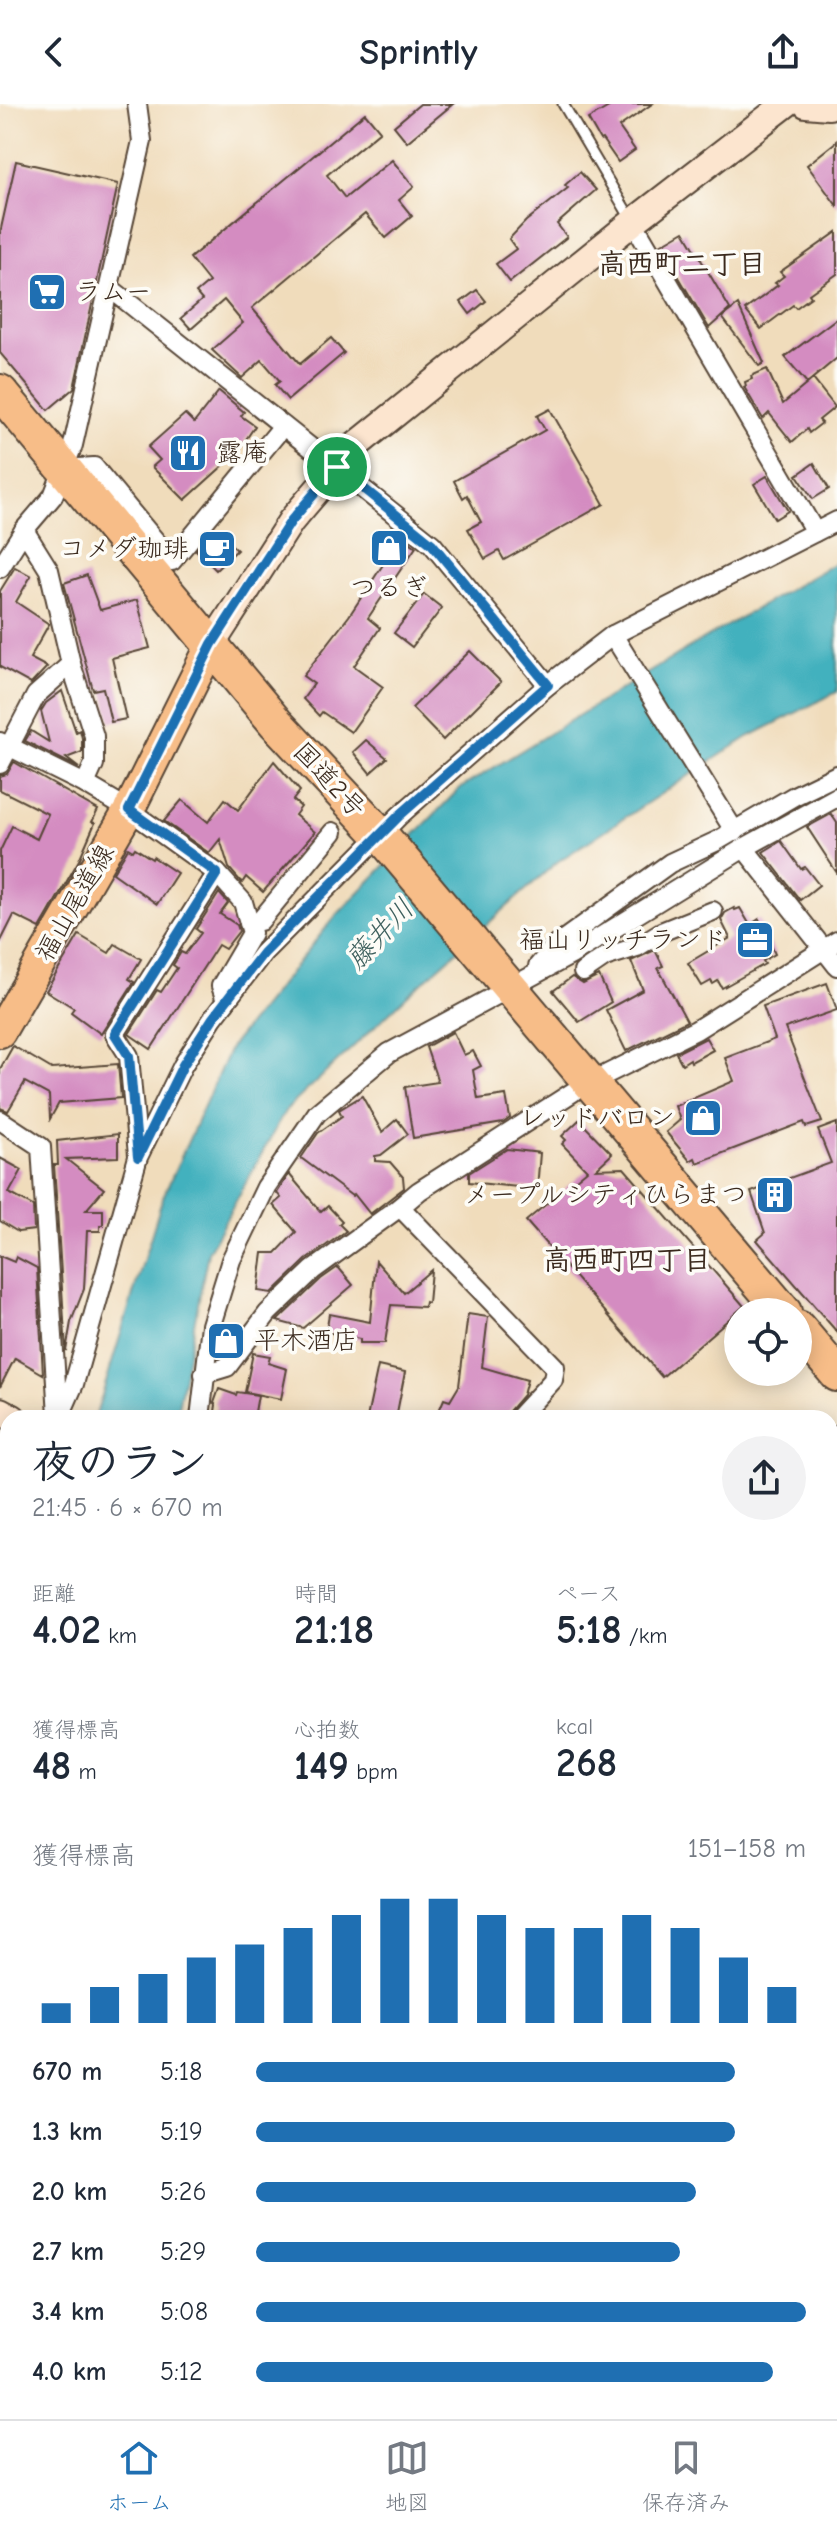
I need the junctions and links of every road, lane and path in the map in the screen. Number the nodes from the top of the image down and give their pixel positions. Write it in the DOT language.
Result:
graph roads {
  1 [pos="137,104"];
  2 [pos="563,104"];
  3 [pos="786,104"];
  4 [pos="806,104"];
  5 [pos="832,104"];
  6 [pos="633,222"];
  7 [pos="110,288"];
  8 [pos="0,392"];
  9 [pos="283,426"];
  10 [pos="337,467"];
  11 [pos="63,469"];
  12 [pos="837,521"];
  13 [pos="24,530"];
  14 [pos="815,532"];
  15 [pos="0,567"];
  16 [pos="613,635"];
  17 [pos="212,644"];
  18 [pos="71,664"];
  19 [pos="548,685"];
  20 [pos="5,744"];
  21 [pos="0,764"];
  22 [pos="837,775"];
  23 [pos="85,784"];
  24 [pos="837,797"];
  25 [pos="129,810"];
  26 [pos="333,832"];
  27 [pos="381,835"];
  28 [pos="739,840"];
  29 [pos="217,873"];
  30 [pos="713,911"];
  31 [pos="249,923"];
  32 [pos="591,942"];
  33 [pos="830,945"];
  34 [pos="605,957"];
  35 [pos="837,966"];
  36 [pos="583,972"];
  37 [pos="512,979"];
  38 [pos="226,1001"];
  39 [pos="0,1032"];
  40 [pos="607,1074"];
  41 [pos="573,1092"];
  42 [pos="0,1120"];
  43 [pos="142,1136"];
  44 [pos="400,1207"];
  45 [pos="773,1298"];
  46 [pos="812,1345"];
  47 [pos="204,1374"];
  48 [pos="837,1374"];
  49 [pos="58,1410"];
  50 [pos="63,1410"];
  51 [pos="201,1410"];
  52 [pos="525,1410"];
  1 -- 7 [label="street"];
  2 -- 6 [label="lane"];
  3 -- 6 [label="street"];
  4 -- 5 [label="street"];
  6 -- 10 [label="street"];
  6 -- 14 [label="street"];
  7 -- 9 [label="street"];
  7 -- 11 [label="street"];
  8 -- 11 [label="highway, 国道2号"];
  9 -- 10 [label="street"];
  9 -- 11 [label="street"];
  10 -- 17 [label="street"];
  10 -- 19 [label="street"];
  11 -- 13 [label="street"];
  11 -- 17 [label="highway, 国道2号"];
  12 -- 14 [label="street"];
  13 -- 15 [label="street"];
  13 -- 18 [label="street"];
  14 -- 16 [label="street"];
  16 -- 19 [label="street"];
  16 -- 28 [label="street"];
  17 -- 25 [label="main road, 福山尾道線"];
  17 -- 27 [label="highway, 国道2号"];
  18 -- 20 [label="street"];
  18 -- 23 [label="street"];
  19 -- 27 [label="street"];
  20 -- 21 [label="street"];
  20 -- 23 [label="street"];
  22 -- 28 [label="street"];
  23 -- 25 [label="street"];
  24 -- 28 [label="street"];
  25 -- 29 [label="street"];
  25 -- 39 [label="main road, 福山尾道線"];
  26 -- 31 [label="street"];
  27 -- 37 [label="highway, 国道2号"];
  27 -- 38 [label="street"];
  28 -- 32 [label="street"];
  28 -- 33 [label="street"];
  28 -- 37 [label="street"];
  29 -- 31 [label="street"];
  29 -- 43 [label="street"];
  30 -- 34 [label="street"];
  31 -- 38 [label="street"];
  32 -- 34 [label="street"];
  32 -- 37 [label="street"];
  33 -- 35 [label="street"];
  33 -- 40 [label="street"];
  34 -- 36 [label="street"];
  37 -- 45 [label="highway, 国道2号"];
  37 -- 47 [label="street"];
  38 -- 43 [label="street"];
  41 -- 44 [label="street"];
  42 -- 49 [label="street"];
  43 -- 50 [label="street"];
  44 -- 47 [label="street"];
  44 -- 52 [label="street"];
  46 -- 48 [label="highway"];
  47 -- 51 [label="street"];
}
